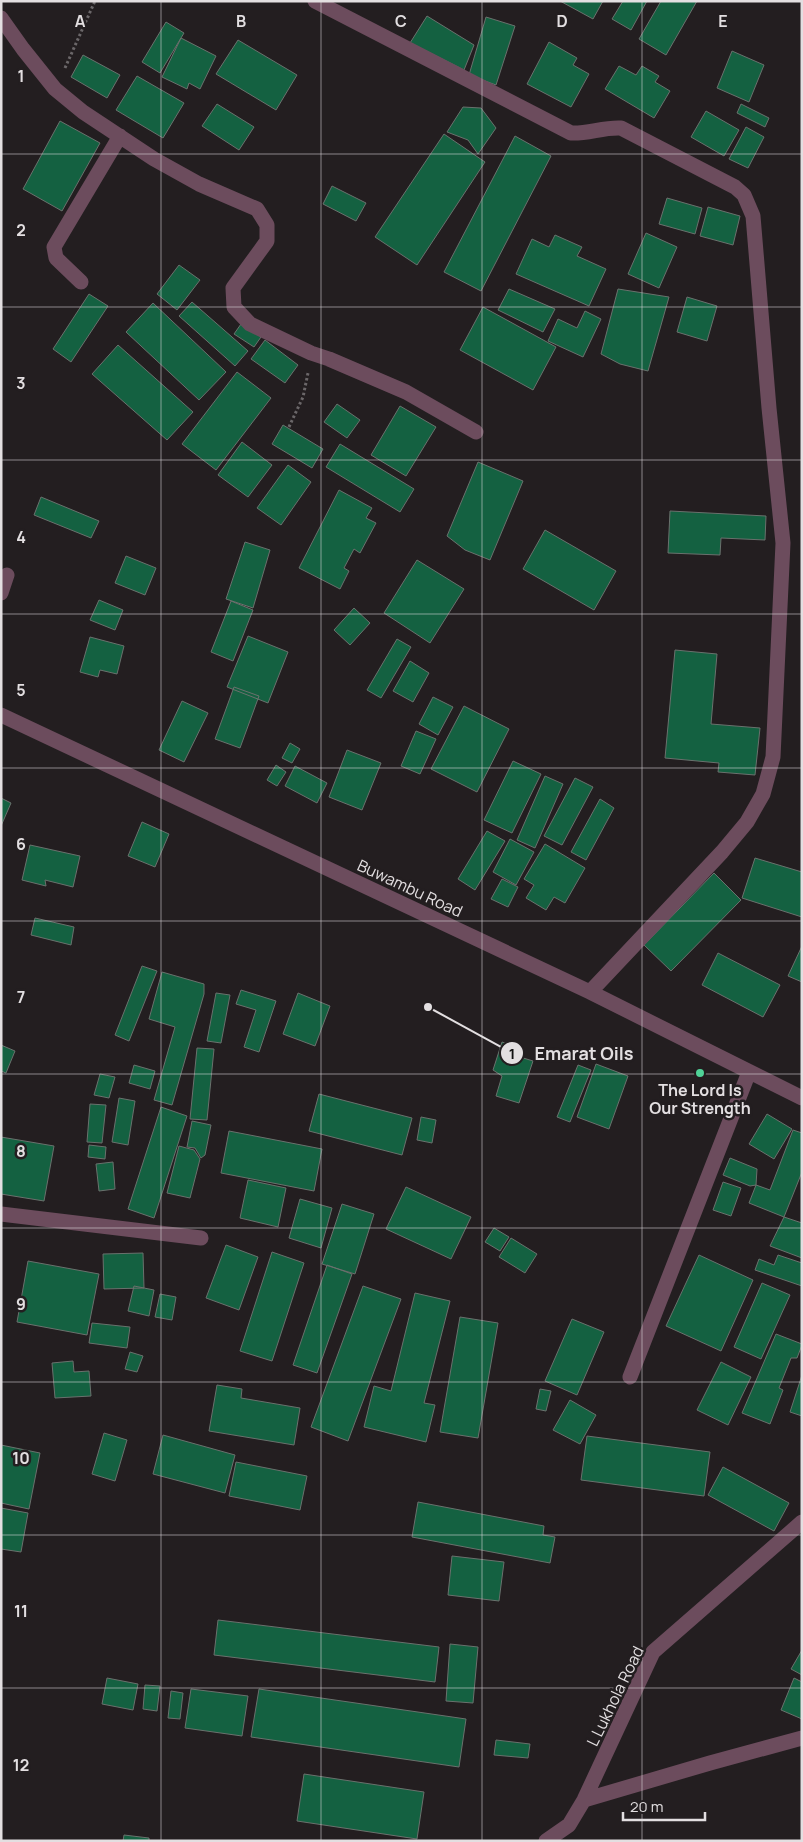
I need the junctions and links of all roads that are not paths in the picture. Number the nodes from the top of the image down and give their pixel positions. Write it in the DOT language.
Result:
graph roads {
  1 [pos="314,1"];
  2 [pos="1,18"];
  3 [pos="120,136"];
  4 [pos="81,282"];
  5 [pos="476,432"];
  6 [pos="6,575"];
  7 [pos="1,593"];
  8 [pos="1,715"];
  9 [pos="590,992"];
  10 [pos="749,1072"];
  11 [pos="802,1098"];
  12 [pos="1,1214"];
  13 [pos="201,1238"];
  14 [pos="630,1377"];
  15 [pos="802,1522"];
  16 [pos="802,1738"];
  17 [pos="584,1800"];
  18 [pos="546,1841"];
  1 -- 9 [label="street"];
  2 -- 3 [label="street"];
  3 -- 4 [label="street"];
  3 -- 5 [label="street"];
  6 -- 7 [label="street"];
  8 -- 9 [label="street, Buwambu Road"];
  9 -- 10 [label="street, Buwambu Road"];
  10 -- 11 [label="street, Buwambu Road"];
  10 -- 14 [label="street"];
  12 -- 13 [label="street"];
  15 -- 17 [label="street, L Lukhola Road"];
  16 -- 17 [label="street"];
  17 -- 18 [label="street, L Lukhola Road"];
}
